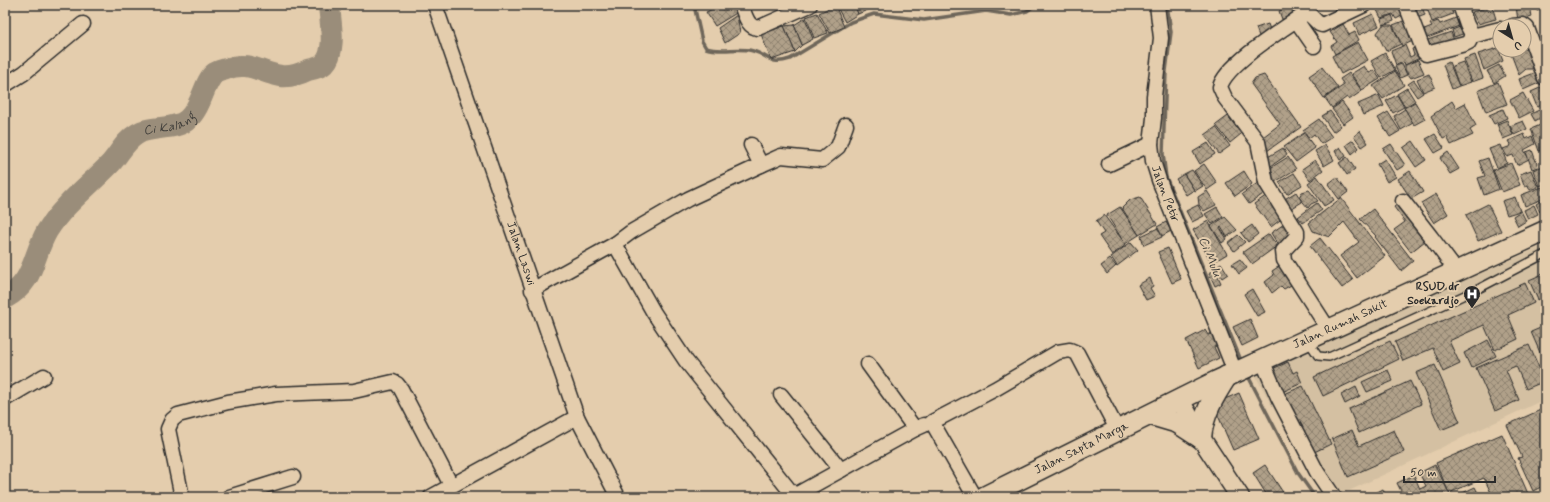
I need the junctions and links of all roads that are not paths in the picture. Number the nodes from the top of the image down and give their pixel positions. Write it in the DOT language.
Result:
graph roads {
  1 [pos="435,5"];
  2 [pos="741,5"];
  3 [pos="810,5"];
  4 [pos="1158,5"];
  5 [pos="1364,5"];
  6 [pos="1406,5"];
  7 [pos="1460,5"];
  8 [pos="1296,20"];
  9 [pos="83,24"];
  10 [pos="1492,31"];
  11 [pos="1472,34"];
  12 [pos="1532,42"];
  13 [pos="1314,46"];
  14 [pos="1545,78"];
  15 [pos="5,85"];
  16 [pos="846,125"];
  17 [pos="1151,144"];
  18 [pos="752,145"];
  19 [pos="1109,164"];
  20 [pos="761,165"];
  21 [pos="1403,201"];
  22 [pos="1545,231"];
  23 [pos="615,244"];
  24 [pos="1545,254"];
  25 [pos="1457,272"];
  26 [pos="532,290"];
  27 [pos="1329,330"];
  28 [pos="1307,340"];
  29 [pos="1261,361"];
  30 [pos="868,364"];
  31 [pos="1234,373"];
  32 [pos="44,376"];
  33 [pos="781,395"];
  34 [pos="5,399"];
  35 [pos="1180,400"];
  36 [pos="1151,415"];
  37 [pos="577,418"];
  38 [pos="932,422"];
  39 [pos="915,429"];
  40 [pos="1118,431"];
  41 [pos="1201,438"];
  42 [pos="841,470"];
  43 [pos="293,477"];
  44 [pos="451,485"];
  45 [pos="236,496"];
  46 [pos="182,497"];
  47 [pos="431,497"];
  48 [pos="618,497"];
  49 [pos="794,497"];
  50 [pos="975,497"];
  51 [pos="984,497"];
  52 [pos="1240,497"];
  53 [pos="1334,497"];
  1 -- 26 [label="street, Jalan Laswi"];
  2 -- 3 [label="street"];
  4 -- 17 [label="street, Jalan Petir"];
  5 -- 8 [label="street"];
  6 -- 11 [label="street"];
  7 -- 11 [label="street"];
  8 -- 13 [label="street"];
  8 -- 27 [label="street"];
  9 -- 15 [label="street"];
  10 -- 11 [label="street"];
  12 -- 14 [label="street"];
  16 -- 20 [label="street"];
  17 -- 19 [label="street"];
  17 -- 31 [label="street, Jalan Petir"];
  18 -- 20 [label="street"];
  20 -- 23 [label="street"];
  21 -- 25 [label="street"];
  22 -- 25 [label="main road, Jalan Rumah Sakit"];
  23 -- 26 [label="street"];
  23 -- 49 [label="street"];
  24 -- 28 [label="lane"];
  25 -- 27 [label="main road, Jalan Rumah Sakit"];
  26 -- 37 [label="street, Jalan Laswi"];
  27 -- 28 [label="main road, Jalan Rumah Sakit"];
  28 -- 29 [label="main road, Jalan Rumah Sakit"];
  29 -- 31 [label="main road, Jalan Rumah Sakit"];
  29 -- 53 [label="street"];
  30 -- 39 [label="street"];
  31 -- 35 [label="main road, Jalan Rumah Sakit"];
  31 -- 41 [label="main road"];
  32 -- 34 [label="street"];
  33 -- 42 [label="street"];
  35 -- 36 [label="main road, Jalan Sapta Marga"];
  35 -- 41 [label="street"];
  36 -- 40 [label="main road, Jalan Sapta Marga"];
  36 -- 41 [label="main road"];
  37 -- 44 [label="street"];
  37 -- 48 [label="street, Jalan Laswi"];
  38 -- 39 [label="street"];
  38 -- 40 [label="street"];
  38 -- 50 [label="street"];
  39 -- 42 [label="street"];
  40 -- 51 [label="main road, Jalan Sapta Marga"];
  41 -- 52 [label="street"];
  42 -- 49 [label="street"];
  43 -- 45 [label="street"];
  44 -- 46 [label="street"];
  44 -- 47 [label="street"];
}
